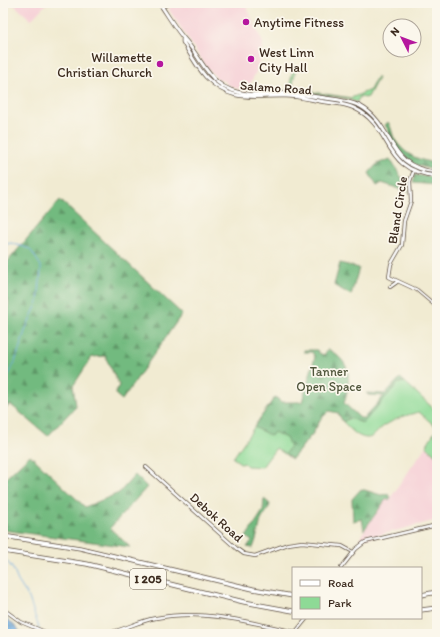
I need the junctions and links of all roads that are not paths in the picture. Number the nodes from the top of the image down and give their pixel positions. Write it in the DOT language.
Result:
graph roads {
  1 [pos="158,3"];
  2 [pos="165,3"];
  3 [pos="170,3"];
  4 [pos="162,5"];
  5 [pos="415,169"];
  6 [pos="437,172"];
  7 [pos="437,176"];
  8 [pos="398,281"];
  9 [pos="390,287"];
  10 [pos="437,307"];
  11 [pos="146,467"];
  12 [pos="437,524"];
  13 [pos="3,536"];
  14 [pos="3,551"];
  15 [pos="353,552"];
  16 [pos="343,567"];
  17 [pos="437,592"];
  18 [pos="422,595"];
  19 [pos="292,596"];
  20 [pos="437,608"];
  21 [pos="3,609"];
  22 [pos="422,610"];
  23 [pos="292,611"];
  24 [pos="306,619"];
  25 [pos="295,633"];
  26 [pos="50,634"];
  27 [pos="104,634"];
  1 -- 4 [label="main road, Salamo Road"];
  2 -- 4 [label="street"];
  3 -- 4 [label="street"];
  4 -- 5 [label="main road, Salamo Road"];
  5 -- 6 [label="main road, Salamo Road"];
  5 -- 7 [label="main road, Salamo Road"];
  5 -- 8 [label="street, Bland Circle"];
  8 -- 9 [label="street"];
  8 -- 10 [label="street"];
  11 -- 15 [label="street, Debok Road"];
  12 -- 15 [label="street"];
  13 -- 19 [label="highway, I 205"];
  14 -- 23 [label="highway, I 205"];
  15 -- 16 [label="street"];
  17 -- 18 [label="highway"];
  20 -- 22 [label="highway"];
  21 -- 26 [label="street"];
  24 -- 25 [label="street"];
  25 -- 27 [label="street"];
}
